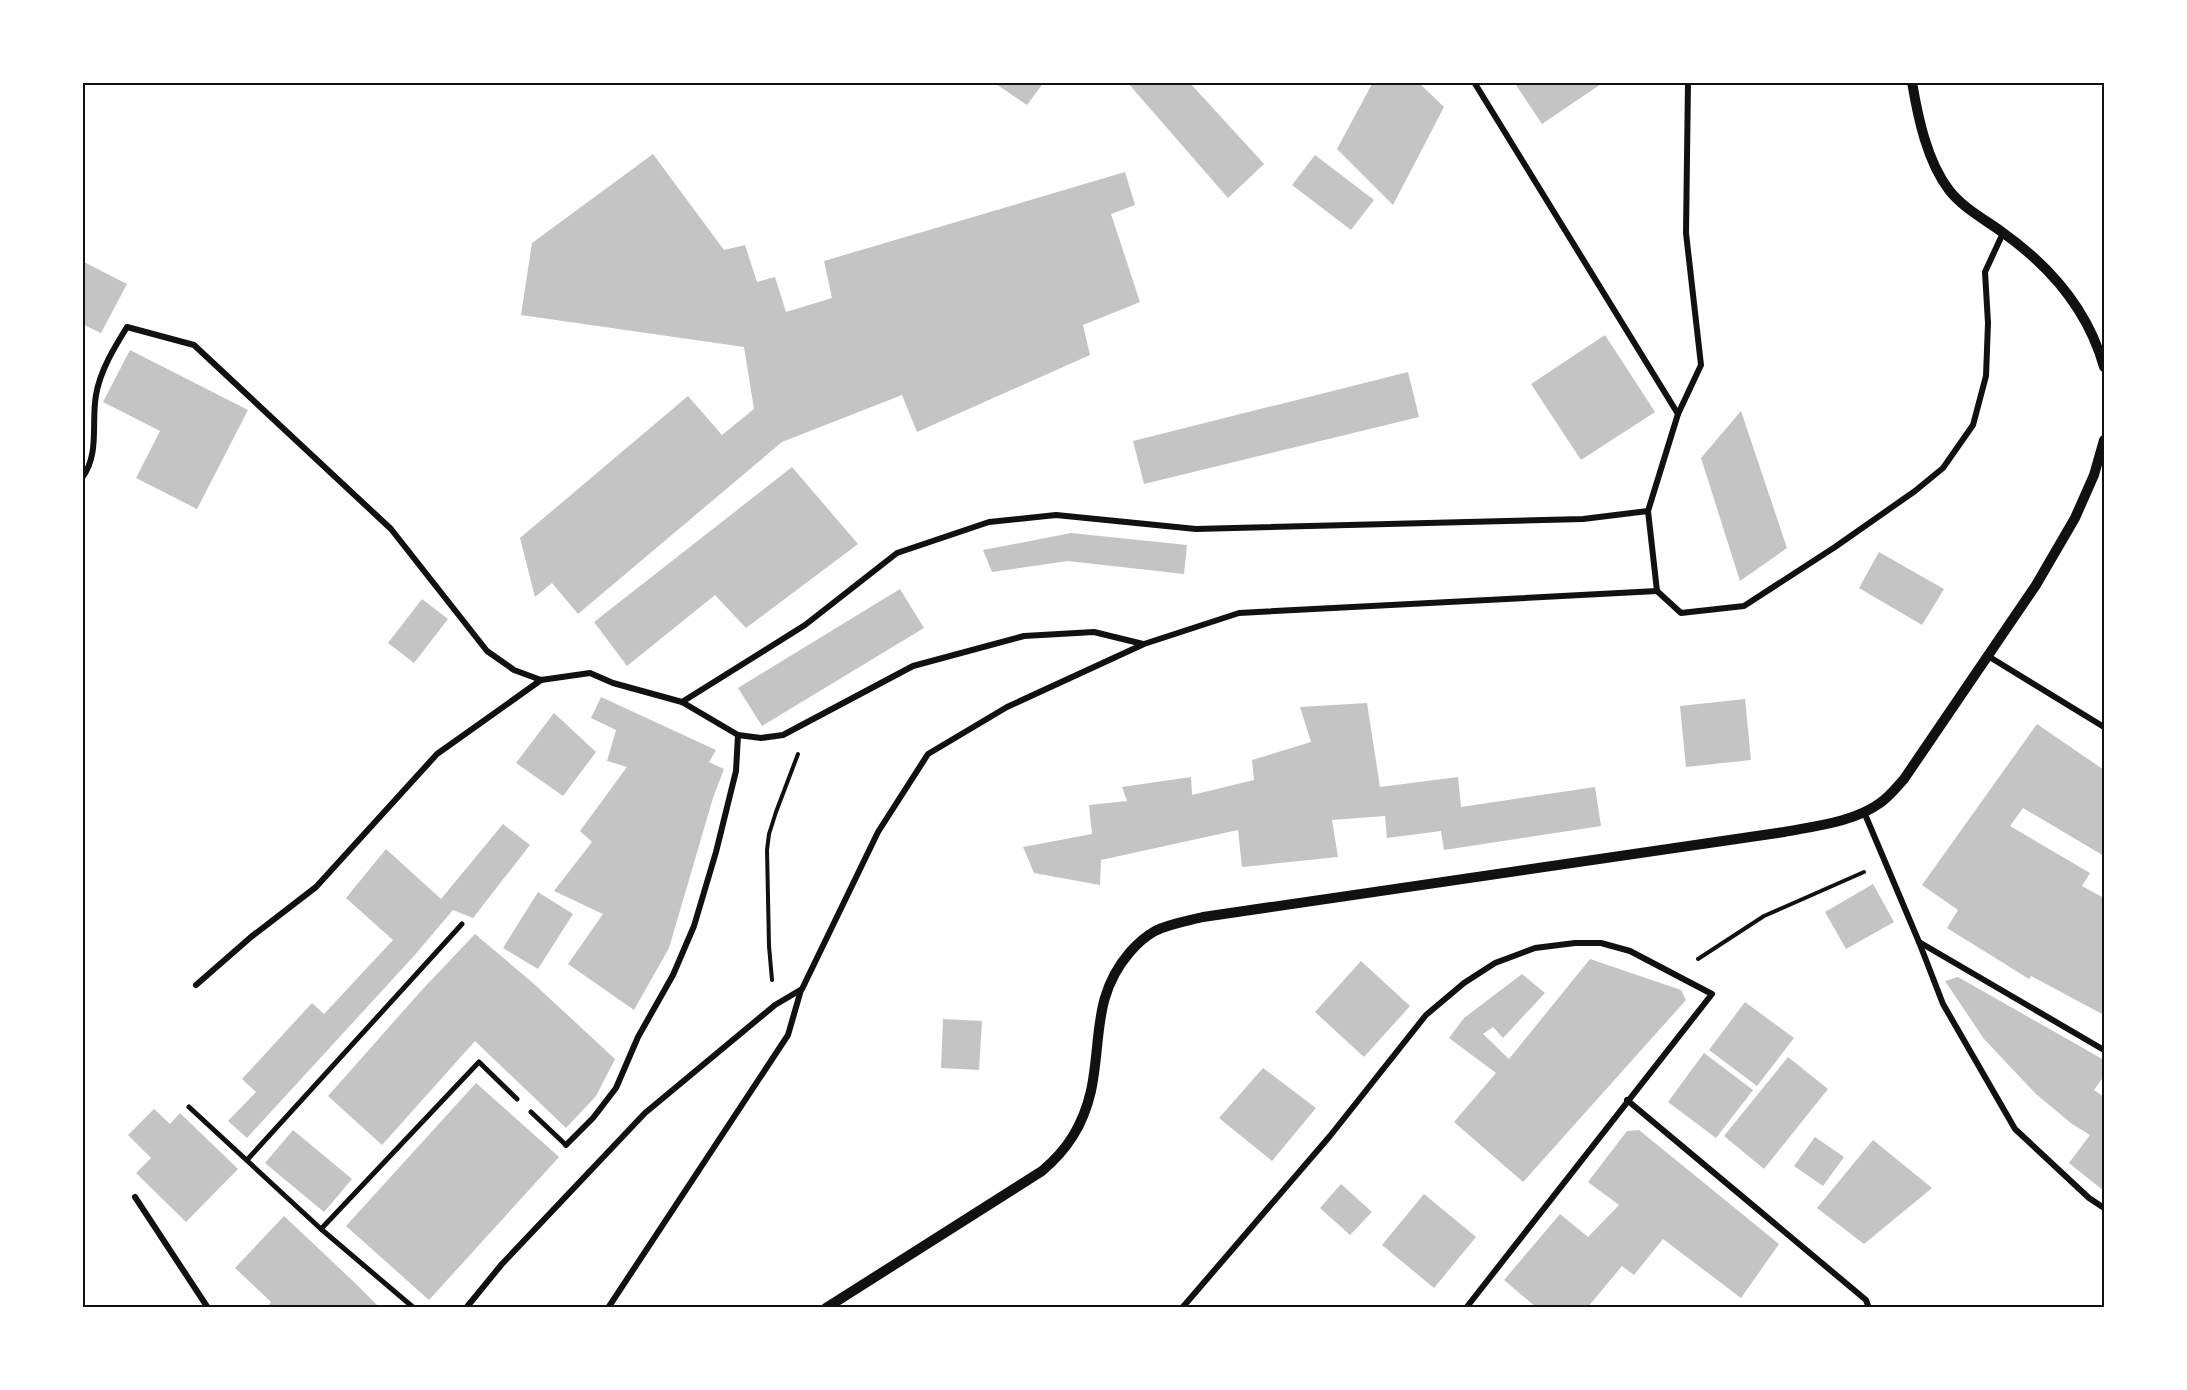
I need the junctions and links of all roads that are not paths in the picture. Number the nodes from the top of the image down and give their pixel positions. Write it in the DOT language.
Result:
graph roads {
  1 [pos="1474,82"];
  2 [pos="1688,82"];
  3 [pos="1912,82"];
  4 [pos="2003,233"];
  5 [pos="2104,367"];
  6 [pos="1678,414"];
  7 [pos="2104,440"];
  8 [pos="82,478"];
  9 [pos="1648,511"];
  10 [pos="1657,591"];
  11 [pos="1144,644"];
  12 [pos="1988,656"];
  13 [pos="541,680"];
  14 [pos="682,702"];
  15 [pos="2104,726"];
  16 [pos="738,735"];
  17 [pos="1864,812"];
  18 [pos="462,924"];
  19 [pos="1919,942"];
  20 [pos="196,985"];
  21 [pos="802,989"];
  22 [pos="2104,1050"];
  23 [pos="517,1099"];
  24 [pos="1627,1100"];
  25 [pos="189,1107"];
  26 [pos="531,1112"];
  27 [pos="566,1145"];
  28 [pos="247,1160"];
  29 [pos="135,1197"];
  30 [pos="2104,1208"];
  31 [pos="321,1229"];
  32 [pos="208,1308"];
  33 [pos="414,1308"];
  34 [pos="466,1308"];
  35 [pos="608,1308"];
  36 [pos="826,1308"];
  37 [pos="1182,1308"];
  38 [pos="1466,1308"];
  39 [pos="1869,1308"];
  1 -- 6 [label="street"];
  2 -- 6 [label="street"];
  3 -- 4 [label="street"];
  4 -- 5 [label="street"];
  4 -- 10 [label="street"];
  6 -- 9 [label="street"];
  7 -- 12 [label="street"];
  8 -- 13 [label="street"];
  9 -- 10 [label="street"];
  9 -- 14 [label="street"];
  10 -- 11 [label="street"];
  11 -- 16 [label="street"];
  11 -- 21 [label="street"];
  12 -- 15 [label="street"];
  12 -- 17 [label="street"];
  13 -- 14 [label="street"];
  13 -- 20 [label="street"];
  14 -- 16 [label="street"];
  16 -- 27 [label="street"];
  17 -- 19 [label="street"];
  17 -- 36 [label="street"];
  18 -- 28 [label="street"];
  19 -- 22 [label="street"];
  19 -- 30 [label="street"];
  21 -- 34 [label="street"];
  21 -- 35 [label="street"];
  23 -- 31 [label="street"];
  24 -- 37 [label="street"];
  24 -- 38 [label="street"];
  24 -- 39 [label="street"];
  25 -- 28 [label="street"];
  26 -- 27 [label="street"];
  28 -- 31 [label="street"];
  29 -- 32 [label="street"];
  31 -- 33 [label="street"];
}
